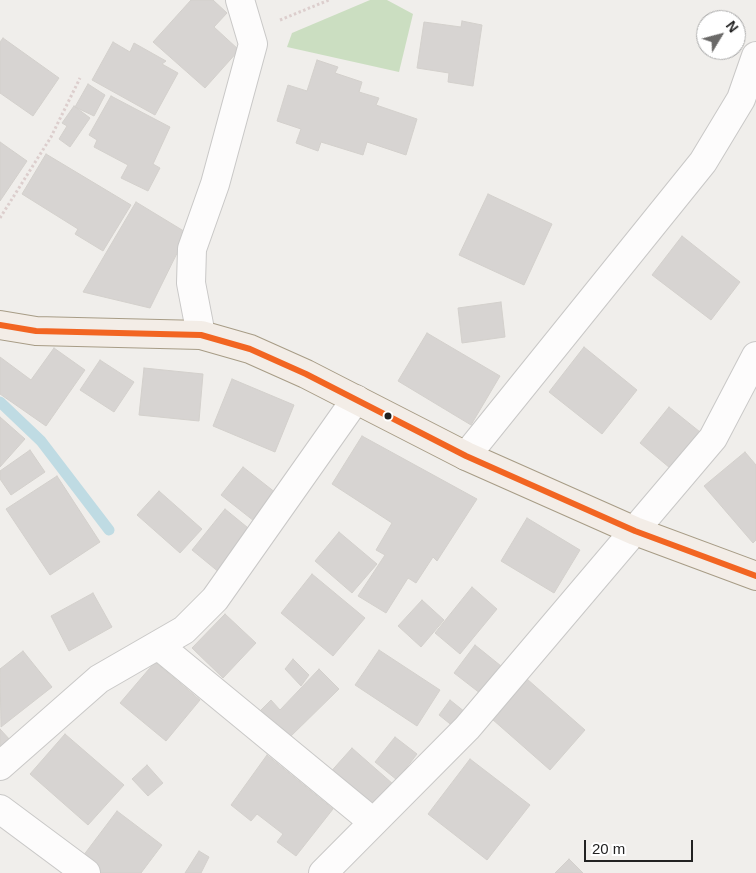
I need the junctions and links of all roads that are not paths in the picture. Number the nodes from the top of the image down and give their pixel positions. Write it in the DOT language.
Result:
graph roads {
  1 [pos="240,0"];
  2 [pos="754,67"];
  3 [pos="0,325"];
  4 [pos="201,335"];
  5 [pos="756,356"];
  6 [pos="356,399"];
  7 [pos="466,456"];
  8 [pos="635,531"];
  9 [pos="756,576"];
  10 [pos="158,645"];
  11 [pos="0,766"];
  12 [pos="0,809"];
  13 [pos="374,822"];
  14 [pos="86,873"];
  15 [pos="323,873"];
  1 -- 4 [label="street"];
  2 -- 7 [label="street"];
  3 -- 4 [label="main road"];
  4 -- 6 [label="main road"];
  5 -- 8 [label="street"];
  6 -- 7 [label="main road"];
  6 -- 10 [label="street"];
  7 -- 8 [label="main road"];
  8 -- 9 [label="main road"];
  8 -- 13 [label="street"];
  10 -- 11 [label="street"];
  10 -- 13 [label="street"];
  12 -- 14 [label="street"];
  13 -- 15 [label="street"];
}
